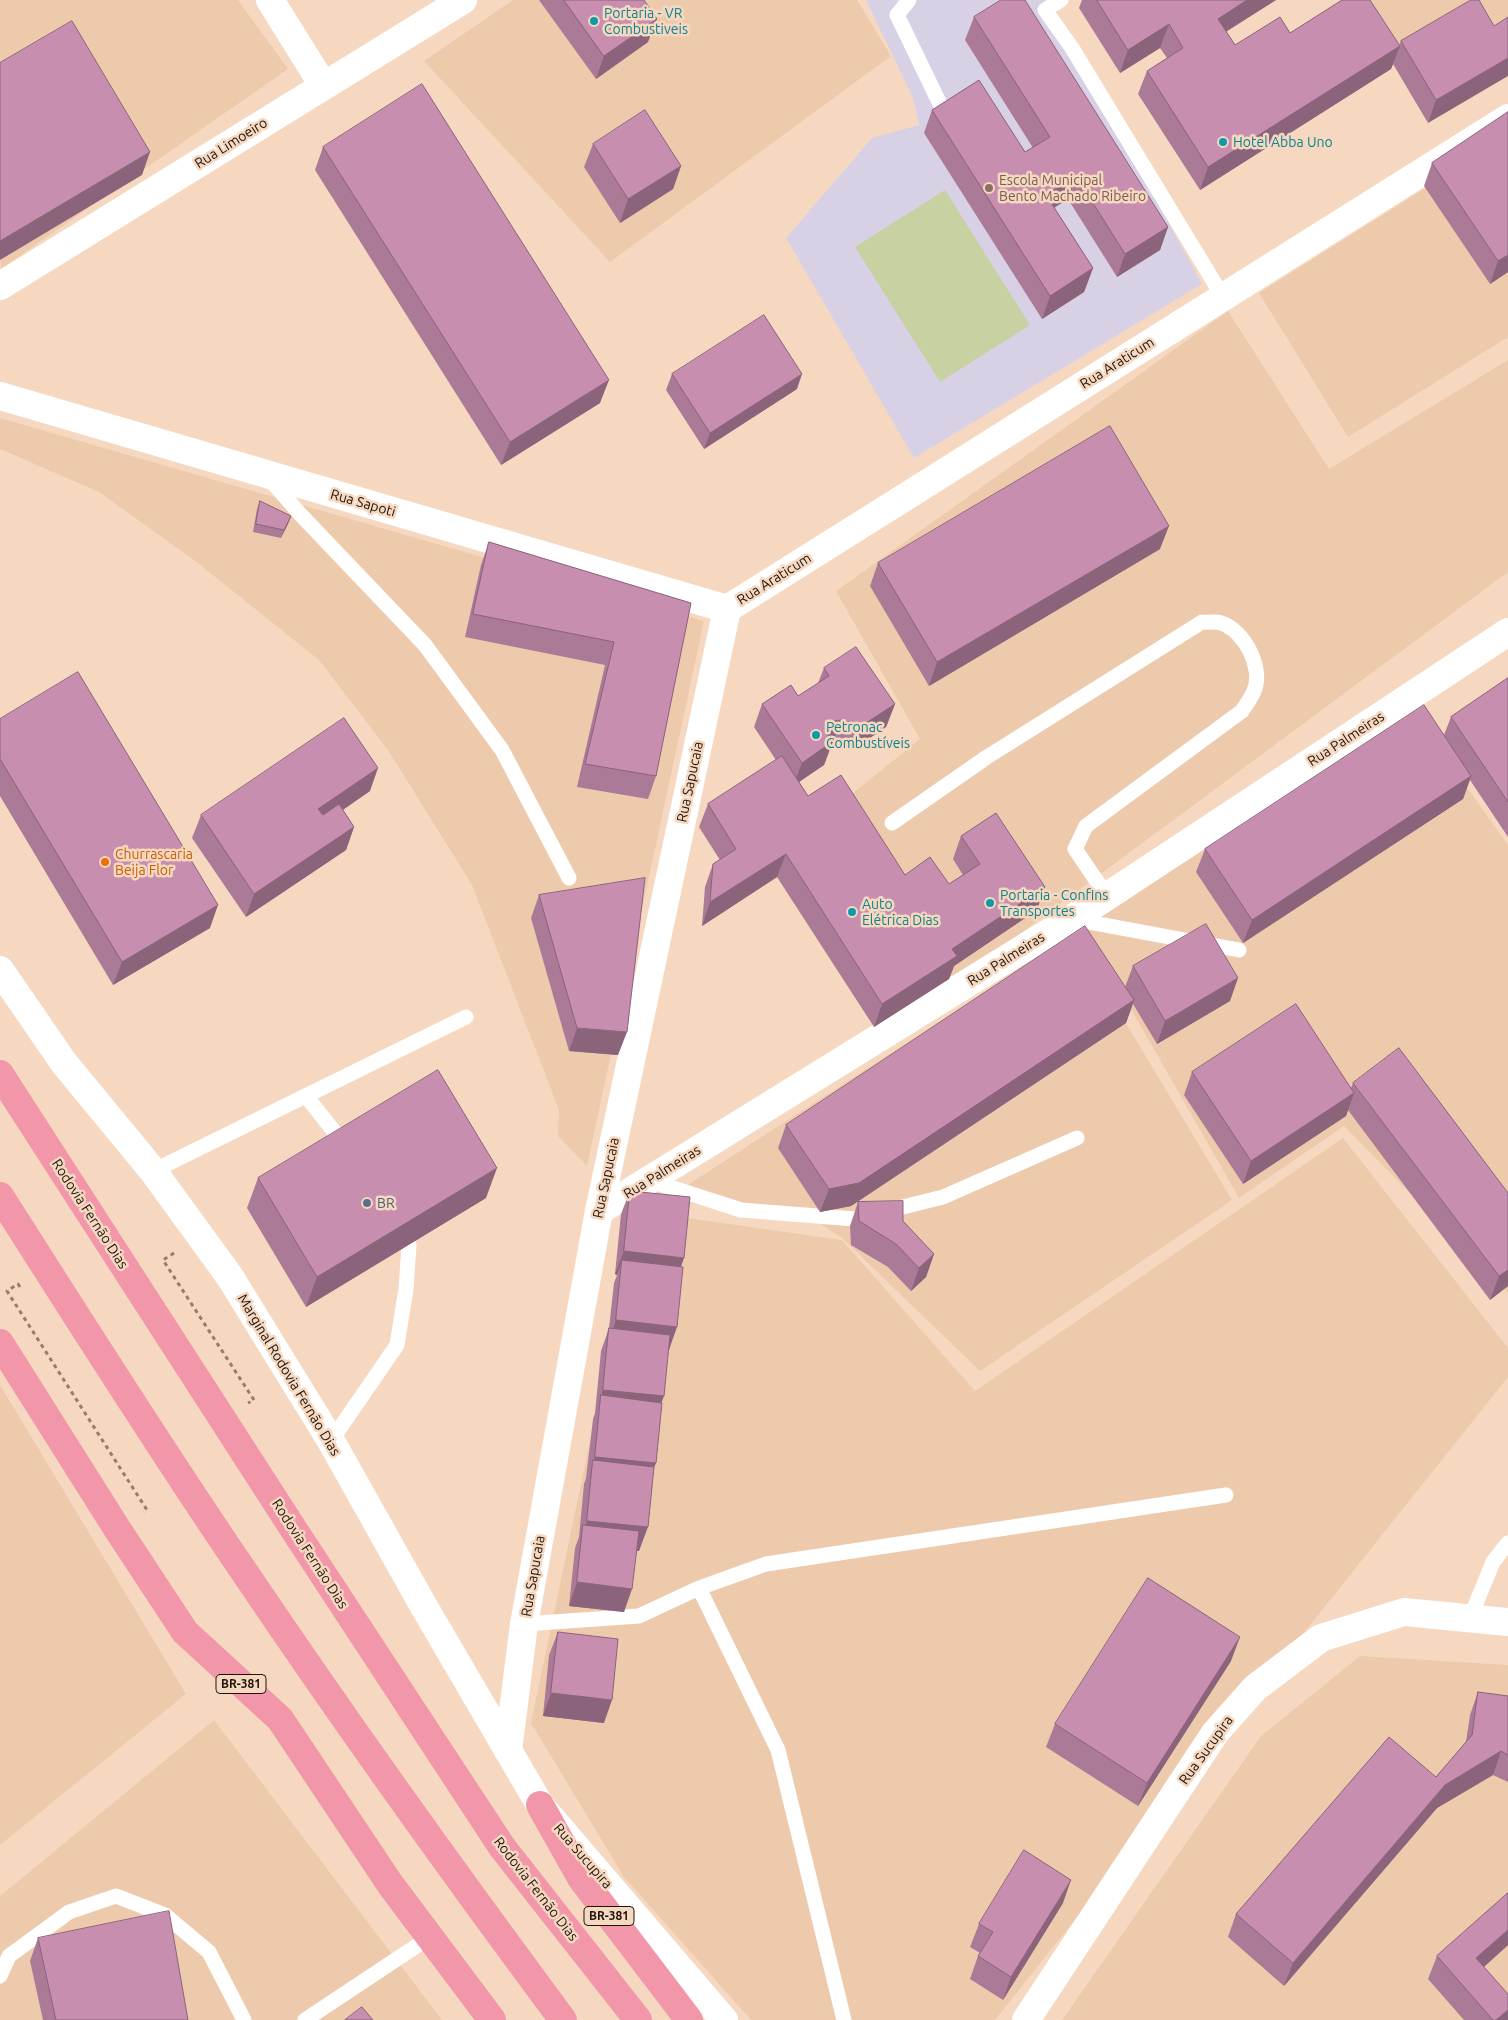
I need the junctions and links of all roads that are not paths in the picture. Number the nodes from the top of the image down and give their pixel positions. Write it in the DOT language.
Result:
graph roads {
  1 [pos="270,0"];
  2 [pos="463,0"];
  3 [pos="909,0"];
  4 [pos="1061,0"];
  5 [pos="323,85"];
  6 [pos="940,104"];
  7 [pos="1508,118"];
  8 [pos="0,286"];
  9 [pos="1223,297"];
  10 [pos="0,396"];
  11 [pos="266,474"];
  12 [pos="727,609"];
  13 [pos="1508,632"];
  14 [pos="892,823"];
  15 [pos="568,878"];
  16 [pos="1107,896"];
  17 [pos="1072,919"];
  18 [pos="1239,950"];
  19 [pos="0,970"];
  20 [pos="466,1017"];
  21 [pos="0,1074"];
  22 [pos="306,1096"];
  23 [pos="1077,1138"];
  24 [pos="347,1148"];
  25 [pos="153,1172"];
  26 [pos="648,1180"];
  27 [pos="0,1196"];
  28 [pos="599,1211"];
  29 [pos="409,1245"];
  30 [pos="0,1342"];
  31 [pos="331,1441"];
  32 [pos="1226,1495"];
  33 [pos="1508,1543"];
  34 [pos="698,1588"];
  35 [pos="1470,1618"];
  36 [pos="1508,1622"];
  37 [pos="524,1624"];
  38 [pos="508,1751"];
  39 [pos="540,1805"];
  40 [pos="430,1936"];
  41 [pos="0,1976"];
  42 [pos="244,2020"];
  43 [pos="305,2020"];
  44 [pos="492,2020"];
  45 [pos="563,2020"];
  46 [pos="638,2020"];
  47 [pos="689,2020"];
  48 [pos="724,2020"];
  49 [pos="844,2020"];
  50 [pos="1026,2020"];
  1 -- 5 [label="street"];
  2 -- 5 [label="street, Rua Limoeiro"];
  3 -- 6 [label="lane"];
  4 -- 9 [label="lane"];
  5 -- 8 [label="street, Rua Limoeiro"];
  7 -- 9 [label="street, Rua Araticum"];
  9 -- 12 [label="street, Rua Araticum"];
  10 -- 11 [label="street, Rua Sapoti"];
  11 -- 12 [label="street, Rua Sapoti"];
  11 -- 15 [label="lane"];
  12 -- 28 [label="street, Rua Sapucaia"];
  13 -- 16 [label="street, Rua Palmeiras"];
  14 -- 16 [label="lane"];
  16 -- 17 [label="street, Rua Palmeiras"];
  17 -- 18 [label="lane"];
  17 -- 26 [label="street, Rua Palmeiras"];
  19 -- 25 [label="street, Marginal Rodovia Fernão Dias / BR-381"];
  20 -- 22 [label="lane"];
  21 -- 46 [label="highway, Rodovia Fernão Dias / BR-381"];
  22 -- 24 [label="lane"];
  22 -- 25 [label="lane"];
  23 -- 26 [label="lane"];
  25 -- 31 [label="street, Marginal Rodovia Fernão Dias / BR-381"];
  26 -- 28 [label="street, Rua Palmeiras"];
  27 -- 45 [label="highway"];
  28 -- 37 [label="street, Rua Sapucaia"];
  29 -- 31 [label="lane"];
  30 -- 40 [label="highway, BR-381"];
  31 -- 38 [label="street, Marginal Rodovia Fernão Dias / BR-381"];
  32 -- 34 [label="lane"];
  33 -- 35 [label="lane"];
  34 -- 37 [label="lane"];
  34 -- 49 [label="lane"];
  35 -- 36 [label="street, Rua Sucupira"];
  35 -- 50 [label="street, Rua Sucupira"];
  37 -- 38 [label="street, Rua Sapucaia"];
  38 -- 39 [label="street, Marginal Rodovia Fernão Dias / BR-381"];
  39 -- 47 [label="highway, BR-381"];
  39 -- 48 [label="street, Rua Sucupira"];
  40 -- 43 [label="lane"];
  40 -- 44 [label="highway, BR-381"];
  41 -- 42 [label="lane"];
}
